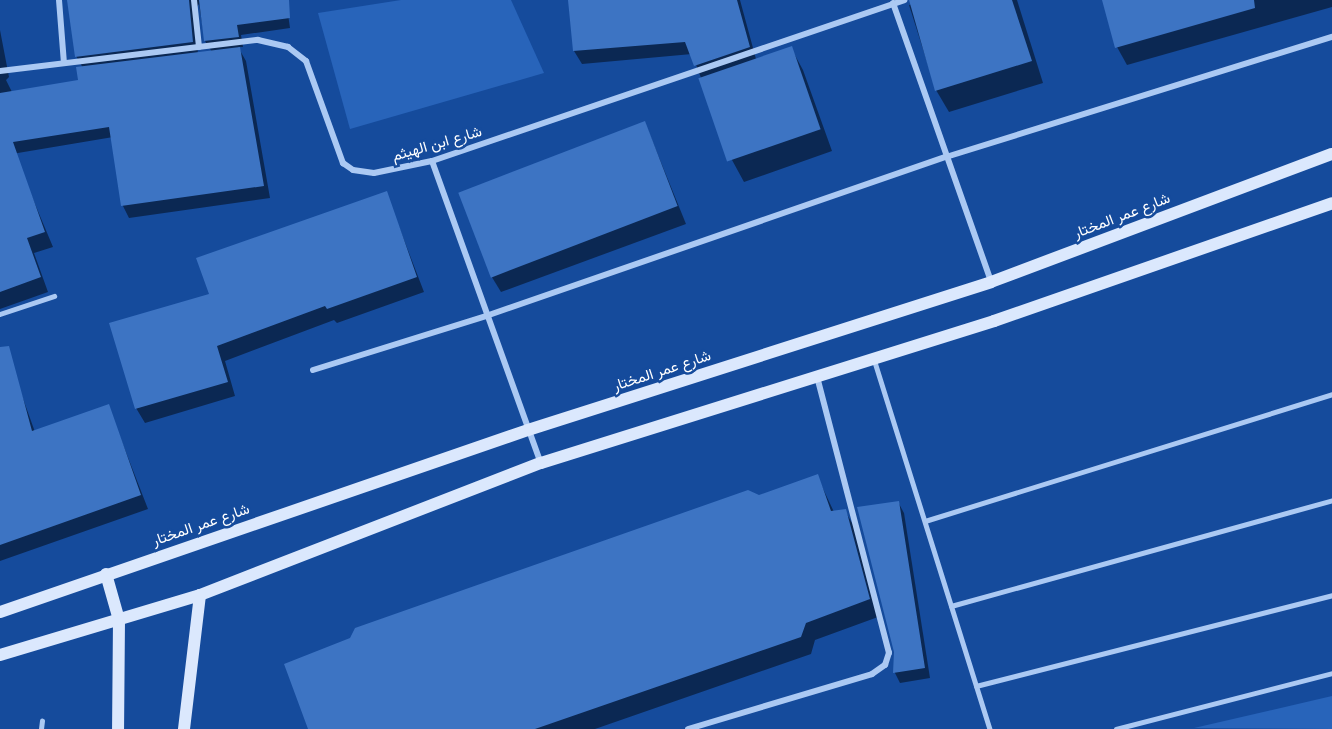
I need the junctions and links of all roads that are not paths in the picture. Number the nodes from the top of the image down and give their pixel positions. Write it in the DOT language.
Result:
graph roads {
  1 [pos="59,0"];
  2 [pos="194,0"];
  3 [pos="904,0"];
  4 [pos="893,3"];
  5 [pos="1332,37"];
  6 [pos="199,47"];
  7 [pos="64,63"];
  8 [pos="0,71"];
  9 [pos="1332,154"];
  10 [pos="946,157"];
  11 [pos="432,161"];
  12 [pos="1332,203"];
  13 [pos="991,282"];
  14 [pos="54,296"];
  15 [pos="0,314"];
  16 [pos="486,316"];
  17 [pos="874,358"];
  18 [pos="313,370"];
  19 [pos="817,376"];
  20 [pos="1332,394"];
  21 [pos="528,430"];
  22 [pos="541,463"];
  23 [pos="1332,500"];
  24 [pos="925,521"];
  25 [pos="106,574"];
  26 [pos="200,595"];
  27 [pos="1332,595"];
  28 [pos="951,606"];
  29 [pos="0,612"];
  30 [pos="119,620"];
  31 [pos="0,655"];
  32 [pos="1332,673"];
  33 [pos="976,686"];
  34 [pos="42,721"];
  35 [pos="1129,727"];
  36 [pos="41,729"];
  37 [pos="118,729"];
  38 [pos="183,729"];
  39 [pos="688,729"];
  40 [pos="990,729"];
  41 [pos="1116,729"];
  1 -- 7 [label="street"];
  2 -- 6 [label="street"];
  3 -- 4 [label="street, شارع ابن الهيثم"];
  4 -- 10 [label="street"];
  4 -- 11 [label="street, شارع ابن الهيثم"];
  5 -- 10 [label="street"];
  6 -- 7 [label="street, شارع ابن الهيثم"];
  6 -- 11 [label="street, شارع ابن الهيثم"];
  7 -- 8 [label="street, شارع ابن الهيثم"];
  9 -- 13 [label="main road, شارع عمر المختار"];
  10 -- 13 [label="street"];
  10 -- 16 [label="street"];
  11 -- 16 [label="street"];
  12 -- 17 [label="main road"];
  13 -- 21 [label="main road, شارع عمر المختار"];
  14 -- 15 [label="lane"];
  16 -- 18 [label="street"];
  16 -- 21 [label="street"];
  17 -- 19 [label="main road"];
  17 -- 24 [label="lane"];
  19 -- 22 [label="main road"];
  19 -- 39 [label="street"];
  20 -- 24 [label="lane"];
  21 -- 22 [label="street"];
  21 -- 25 [label="main road, شارع عمر المختار"];
  22 -- 26 [label="main road"];
  23 -- 28 [label="lane"];
  24 -- 28 [label="lane"];
  25 -- 29 [label="main road, شارع عمر المختار"];
  25 -- 30 [label="main road"];
  26 -- 30 [label="main road"];
  26 -- 38 [label="main road"];
  27 -- 33 [label="lane"];
  28 -- 33 [label="lane"];
  30 -- 31 [label="main road"];
  30 -- 37 [label="main road"];
  32 -- 35 [label="lane"];
  33 -- 40 [label="lane"];
  34 -- 36 [label="lane"];
  35 -- 41 [label="lane"];
}
